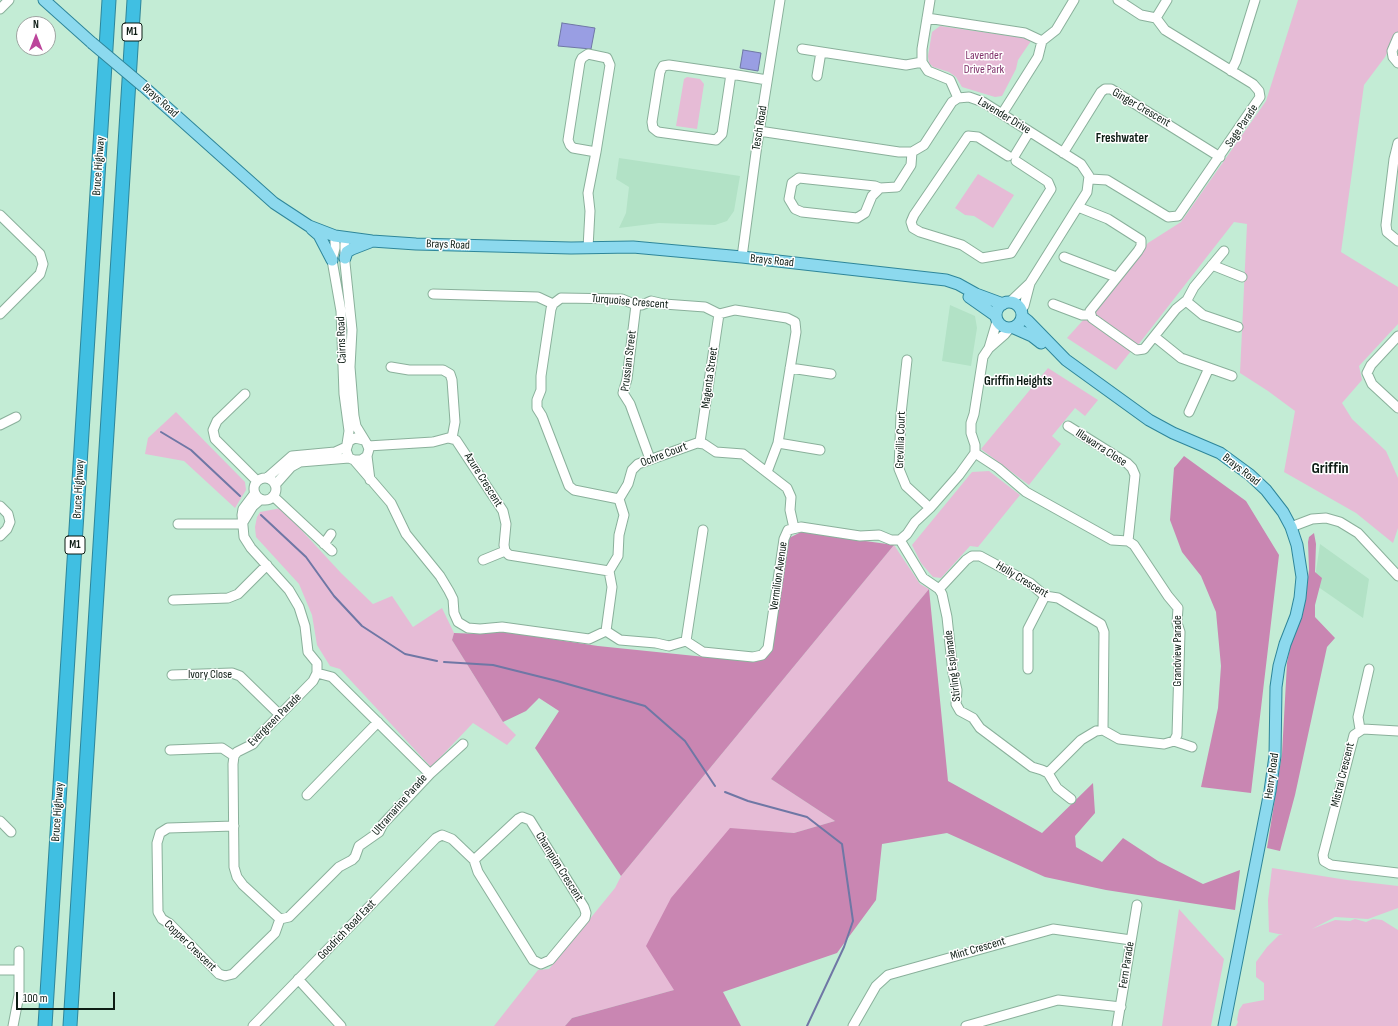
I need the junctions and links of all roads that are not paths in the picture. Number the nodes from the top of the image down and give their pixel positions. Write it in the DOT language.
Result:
graph roads {
  1 [pos="9,0"];
  2 [pos="44,0"];
  3 [pos="109,0"];
  4 [pos="134,0"];
  5 [pos="780,0"];
  6 [pos="930,0"];
  7 [pos="1074,0"];
  8 [pos="1118,0"];
  9 [pos="1167,0"];
  10 [pos="1255,0"];
  11 [pos="0,9"];
  12 [pos="927,18"];
  13 [pos="1156,18"];
  14 [pos="1398,37"];
  15 [pos="1042,41"];
  16 [pos="802,49"];
  17 [pos="821,52"];
  18 [pos="922,62"];
  19 [pos="1398,63"];
  20 [pos="1231,71"];
  21 [pos="731,74"];
  22 [pos="817,76"];
  23 [pos="767,80"];
  24 [pos="958,98"];
  25 [pos="1002,114"];
  26 [pos="759,131"];
  27 [pos="1029,132"];
  28 [pos="1398,143"];
  29 [pos="596,152"];
  30 [pos="912,152"];
  31 [pos="1063,153"];
  32 [pos="1013,157"];
  33 [pos="1220,157"];
  34 [pos="1090,179"];
  35 [pos="865,185"];
  36 [pos="880,188"];
  37 [pos="872,196"];
  38 [pos="1078,207"];
  39 [pos="0,215"];
  40 [pos="309,226"];
  41 [pos="340,237"];
  42 [pos="372,241"];
  43 [pos="1398,241"];
  44 [pos="588,248"];
  45 [pos="1224,251"];
  46 [pos="742,257"];
  47 [pos="1064,257"];
  48 [pos="345,258"];
  49 [pos="332,260"];
  50 [pos="1212,265"];
  51 [pos="1116,277"];
  52 [pos="1242,277"];
  53 [pos="937,280"];
  54 [pos="1030,283"];
  55 [pos="432,294"];
  56 [pos="1186,302"];
  57 [pos="1007,303"];
  58 [pos="553,304"];
  59 [pos="636,304"];
  60 [pos="1054,304"];
  61 [pos="1022,313"];
  62 [pos="0,314"];
  63 [pos="719,314"];
  64 [pos="1090,315"];
  65 [pos="997,319"];
  66 [pos="1238,327"];
  67 [pos="1011,328"];
  68 [pos="1398,336"];
  69 [pos="1155,337"];
  70 [pos="989,348"];
  71 [pos="907,360"];
  72 [pos="1066,360"];
  73 [pos="390,367"];
  74 [pos="790,368"];
  75 [pos="1209,368"];
  76 [pos="831,374"];
  77 [pos="1232,376"];
  78 [pos="245,394"];
  79 [pos="1398,408"];
  80 [pos="1189,412"];
  81 [pos="16,417"];
  82 [pos="0,425"];
  83 [pos="1068,426"];
  84 [pos="452,438"];
  85 [pos="700,442"];
  86 [pos="366,443"];
  87 [pos="778,443"];
  88 [pos="346,446"];
  89 [pos="820,450"];
  90 [pos="975,453"];
  91 [pos="367,456"];
  92 [pos="352,459"];
  93 [pos="650,459"];
  94 [pos="767,472"];
  95 [pos="267,478"];
  96 [pos="370,480"];
  97 [pos="257,481"];
  98 [pos="275,485"];
  99 [pos="258,496"];
  100 [pos="273,496"];
  101 [pos="619,499"];
  102 [pos="0,506"];
  103 [pos="930,508"];
  104 [pos="178,524"];
  105 [pos="242,524"];
  106 [pos="1291,527"];
  107 [pos="794,528"];
  108 [pos="703,530"];
  109 [pos="331,534"];
  110 [pos="0,536"];
  111 [pos="900,540"];
  112 [pos="1128,541"];
  113 [pos="324,544"];
  114 [pos="332,551"];
  115 [pos="505,551"];
  116 [pos="483,560"];
  117 [pos="267,565"];
  118 [pos="609,572"];
  119 [pos="1398,576"];
  120 [pos="939,589"];
  121 [pos="1045,596"];
  122 [pos="172,600"];
  123 [pos="606,632"];
  124 [pos="686,642"];
  125 [pos="1028,669"];
  126 [pos="1370,669"];
  127 [pos="317,673"];
  128 [pos="172,675"];
  129 [pos="280,715"];
  130 [pos="378,722"];
  131 [pos="1360,729"];
  132 [pos="1103,730"];
  133 [pos="1398,731"];
  134 [pos="1174,741"];
  135 [pos="463,744"];
  136 [pos="1192,747"];
  137 [pos="170,750"];
  138 [pos="234,756"];
  139 [pos="1048,773"];
  140 [pos="430,774"];
  141 [pos="307,795"];
  142 [pos="1071,799"];
  143 [pos="0,821"];
  144 [pos="234,826"];
  145 [pos="11,832"];
  146 [pos="442,835"];
  147 [pos="474,860"];
  148 [pos="1398,873"];
  149 [pos="1137,905"];
  150 [pos="280,919"];
  151 [pos="1131,940"];
  152 [pos="19,951"];
  153 [pos="0,970"];
  154 [pos="19,970"];
  155 [pos="298,980"];
  156 [pos="1121,1007"];
  157 [pos="13,1026"];
  158 [pos="45,1026"];
  159 [pos="70,1026"];
  160 [pos="253,1026"];
  161 [pos="341,1026"];
  162 [pos="853,1026"];
  163 [pos="966,1026"];
  164 [pos="1117,1026"];
  165 [pos="1224,1026"];
  1 -- 11 [label="street"];
  2 -- 40 [label="main road, Brays Road, bridge"];
  3 -- 158 [label="highway, Bruce Highway / M1"];
  4 -- 159 [label="highway, Bruce Highway / M1"];
  5 -- 23 [label="street, Tesch Road"];
  6 -- 12 [label="street"];
  7 -- 15 [label="street"];
  8 -- 13 [label="street"];
  9 -- 13 [label="street"];
  10 -- 20 [label="street"];
  12 -- 15 [label="street"];
  12 -- 18 [label="street"];
  13 -- 20 [label="street, Sage Parade"];
  14 -- 19 [label="street"];
  15 -- 25 [label="street"];
  16 -- 17 [label="street"];
  17 -- 18 [label="street"];
  17 -- 22 [label="street"];
  18 -- 24 [label="street"];
  20 -- 33 [label="street, Sage Parade"];
  21 -- 21 [label="street"];
  21 -- 23 [label="street"];
  23 -- 26 [label="street, Tesch Road"];
  24 -- 25 [label="street, Lavender Drive"];
  24 -- 30 [label="street"];
  25 -- 27 [label="street, Lavender Drive"];
  26 -- 30 [label="street"];
  26 -- 46 [label="street, Tesch Road"];
  27 -- 31 [label="street, Lavender Drive"];
  27 -- 32 [label="street"];
  28 -- 43 [label="street"];
  29 -- 29 [label="street"];
  29 -- 44 [label="street"];
  30 -- 36 [label="street"];
  31 -- 33 [label="street, Ginger Crescent"];
  31 -- 34 [label="street, Lavender Drive"];
  32 -- 32 [label="street"];
  33 -- 34 [label="street, Sage Parade"];
  34 -- 38 [label="street"];
  35 -- 36 [label="street"];
  35 -- 37 [label="street"];
  35 -- 37 [label="street"];
  36 -- 37 [label="street"];
  38 -- 51 [label="street"];
  38 -- 54 [label="street"];
  39 -- 62 [label="street"];
  40 -- 41 [label="main road, Brays Road"];
  40 -- 49 [label="main road"];
  41 -- 42 [label="main road, Brays Road"];
  41 -- 48 [label="street, Cairns Road"];
  41 -- 49 [label="street, Cairns Road"];
  42 -- 44 [label="main road, Brays Road"];
  42 -- 48 [label="main road"];
  44 -- 46 [label="main road, Brays Road"];
  45 -- 50 [label="street"];
  46 -- 53 [label="main road, Brays Road"];
  47 -- 51 [label="street"];
  48 -- 86 [label="street, Cairns Road"];
  49 -- 88 [label="street, Cairns Road"];
  50 -- 52 [label="street"];
  50 -- 56 [label="street"];
  51 -- 64 [label="street"];
  53 -- 57 [label="main road, Brays Road"];
  53 -- 65 [label="main road, Brays Road"];
  54 -- 57 [label="street"];
  54 -- 61 [label="street"];
  55 -- 58 [label="street"];
  56 -- 66 [label="street"];
  56 -- 69 [label="street"];
  57 -- 61 [label="main road"];
  57 -- 65 [label="main road"];
  58 -- 59 [label="street, Turquoise Crescent"];
  58 -- 101 [label="street"];
  59 -- 63 [label="street, Turquoise Crescent"];
  59 -- 93 [label="street, Prussian Street"];
  60 -- 64 [label="street"];
  61 -- 67 [label="main road"];
  61 -- 72 [label="main road, Brays Road"];
  63 -- 74 [label="street"];
  63 -- 85 [label="street, Magenta Street"];
  64 -- 69 [label="street"];
  65 -- 67 [label="main road"];
  65 -- 70 [label="street"];
  67 -- 70 [label="street"];
  67 -- 72 [label="main road, Brays Road"];
  68 -- 79 [label="street"];
  69 -- 75 [label="street"];
  70 -- 90 [label="street"];
  71 -- 103 [label="street, Grevillia Court"];
  72 -- 106 [label="main road, Brays Road"];
  73 -- 84 [label="street"];
  74 -- 76 [label="street"];
  74 -- 87 [label="street"];
  75 -- 77 [label="street"];
  75 -- 80 [label="street"];
  78 -- 97 [label="street"];
  81 -- 82 [label="street"];
  83 -- 112 [label="street, Illawarra Close"];
  84 -- 86 [label="street"];
  84 -- 115 [label="street, Azure Crescent"];
  85 -- 93 [label="street, Ochre Court"];
  85 -- 94 [label="street, Ochre Court"];
  86 -- 88 [label="street"];
  86 -- 91 [label="street"];
  87 -- 89 [label="street"];
  87 -- 94 [label="street"];
  88 -- 92 [label="street"];
  88 -- 95 [label="street"];
  90 -- 103 [label="street"];
  90 -- 112 [label="street"];
  91 -- 92 [label="street"];
  91 -- 96 [label="street"];
  92 -- 96 [label="street"];
  92 -- 98 [label="street"];
  93 -- 101 [label="street, Ochre Court"];
  94 -- 107 [label="street, Ochre Court"];
  95 -- 97 [label="street"];
  95 -- 98 [label="street"];
  96 -- 123 [label="street"];
  97 -- 99 [label="street"];
  98 -- 100 [label="street"];
  99 -- 100 [label="street"];
  99 -- 105 [label="street"];
  100 -- 113 [label="street"];
  101 -- 118 [label="street"];
  102 -- 110 [label="street"];
  103 -- 111 [label="street"];
  104 -- 105 [label="street"];
  105 -- 117 [label="street"];
  106 -- 119 [label="street"];
  106 -- 165 [label="main road, Henry Road"];
  107 -- 111 [label="street, Vermilion Avenue"];
  107 -- 124 [label="street, Vermilion Avenue"];
  108 -- 124 [label="street"];
  109 -- 113 [label="street"];
  111 -- 120 [label="street"];
  112 -- 134 [label="street, Grandview Parade"];
  113 -- 114 [label="street"];
  115 -- 116 [label="street"];
  115 -- 118 [label="street"];
  117 -- 122 [label="street"];
  117 -- 127 [label="street"];
  118 -- 123 [label="street"];
  120 -- 121 [label="street, Holly Crescent"];
  120 -- 139 [label="street, Stirling Esplanade"];
  121 -- 125 [label="street"];
  121 -- 132 [label="street, Holly Crescent"];
  123 -- 124 [label="street"];
  126 -- 131 [label="street"];
  127 -- 129 [label="street, Evergreen Parade"];
  127 -- 130 [label="street, Ultramarine Parade"];
  128 -- 129 [label="street, Ivory Close"];
  129 -- 138 [label="street, Evergreen Parade"];
  130 -- 140 [label="street, Ultramarine Parade"];
  130 -- 141 [label="street"];
  131 -- 133 [label="street, Mistral Crescent"];
  131 -- 148 [label="street, Mistral Crescent"];
  132 -- 134 [label="street"];
  132 -- 139 [label="street"];
  134 -- 136 [label="street"];
  135 -- 140 [label="street"];
  137 -- 138 [label="street"];
  138 -- 144 [label="street"];
  139 -- 142 [label="street"];
  140 -- 150 [label="street, Ultramarine Parade"];
  143 -- 145 [label="street"];
  144 -- 150 [label="street"];
  144 -- 150 [label="street, Copper Crescent"];
  146 -- 147 [label="street, Champion Crescent"];
  146 -- 155 [label="street, Goodrich Road East"];
  147 -- 147 [label="street, Champion Crescent"];
  149 -- 151 [label="street, Fern Parade"];
  151 -- 156 [label="street, Fern Parade"];
  151 -- 162 [label="street, Mint Crescent"];
  152 -- 154 [label="street"];
  153 -- 154 [label="street"];
  154 -- 157 [label="street"];
  155 -- 160 [label="street, Goodrich Road East"];
  155 -- 161 [label="street"];
  156 -- 163 [label="street"];
  156 -- 164 [label="street, Fern Parade"];
}
